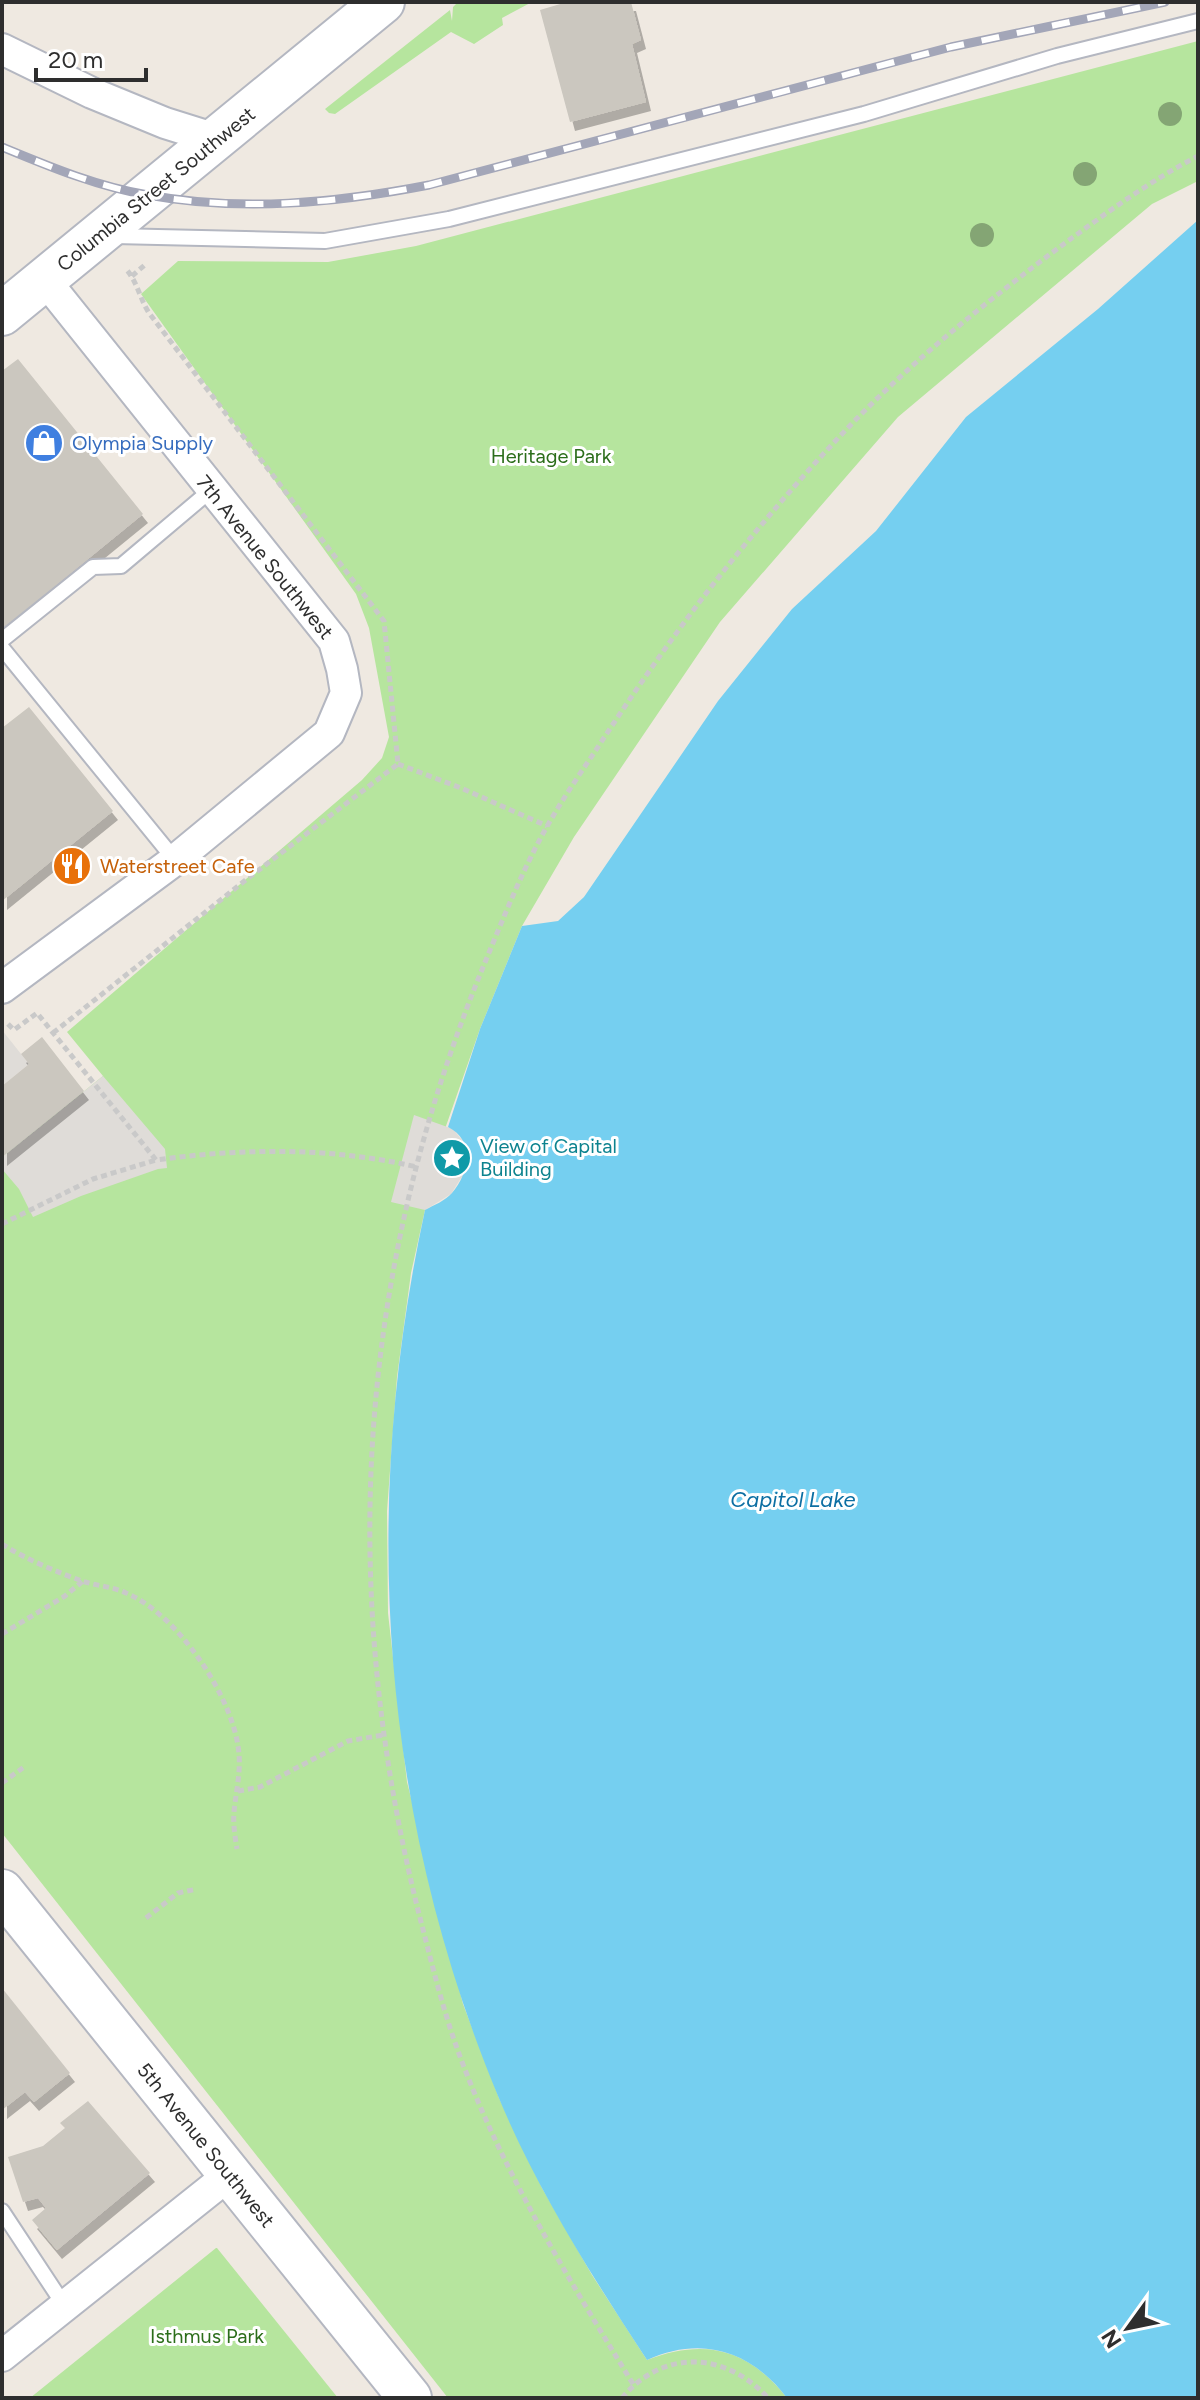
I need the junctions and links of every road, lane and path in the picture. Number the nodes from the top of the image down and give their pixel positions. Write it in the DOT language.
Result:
graph roads {
  1 [pos="383,2"];
  2 [pos="1198,21"];
  3 [pos="2,49"];
  4 [pos="216,139"];
  5 [pos="1198,156"];
  6 [pos="97,235"];
  7 [pos="126,269"];
  8 [pos="45,280"];
  9 [pos="2,314"];
  10 [pos="211,490"];
  11 [pos="2,640"];
  12 [pos="2,648"];
  13 [pos="398,764"];
  14 [pos="547,826"];
  15 [pos="175,860"];
  16 [pos="2,988"];
  17 [pos="8,1024"];
  18 [pos="53,1033"];
  19 [pos="156,1160"];
  20 [pos="417,1167"];
  21 [pos="2,1224"];
  22 [pos="2,1544"];
  23 [pos="83,1581"];
  24 [pos="2,1634"];
  25 [pos="383,1735"];
  26 [pos="24,1767"];
  27 [pos="2,1783"];
  28 [pos="238,1791"];
  29 [pos="237,1849"];
  30 [pos="197,1889"];
  31 [pos="2,1891"];
  32 [pos="146,1918"];
  33 [pos="229,2175"];
  34 [pos="2,2211"];
  35 [pos="64,2305"];
  36 [pos="2,2356"];
  37 [pos="633,2384"];
  38 [pos="410,2398"];
  39 [pos="622,2398"];
  40 [pos="768,2398"];
  1 -- 4 [label="street, Columbia Street Southwest"];
  2 -- 6 [label="lane"];
  3 -- 4 [label="street"];
  4 -- 6 [label="street, Columbia Street Southwest"];
  5 -- 14 [label="path"];
  6 -- 8 [label="street, Columbia Street Southwest"];
  7 -- 13 [label="path"];
  8 -- 9 [label="street, Columbia Street Southwest"];
  8 -- 10 [label="street, 7th Avenue Southwest"];
  10 -- 11 [label="lane"];
  10 -- 15 [label="street, 7th Avenue Southwest"];
  12 -- 15 [label="lane"];
  13 -- 14 [label="path"];
  13 -- 18 [label="path"];
  14 -- 20 [label="path"];
  15 -- 16 [label="street"];
  17 -- 18 [label="path"];
  18 -- 19 [label="path"];
  19 -- 20 [label="path"];
  19 -- 21 [label="path"];
  20 -- 25 [label="path"];
  22 -- 23 [label="path"];
  23 -- 24 [label="path"];
  23 -- 28 [label="path"];
  25 -- 28 [label="path"];
  25 -- 37 [label="path"];
  26 -- 27 [label="path"];
  28 -- 29 [label="path"];
  30 -- 32 [label="path"];
  31 -- 33 [label="street, 5th Avenue Southwest"];
  33 -- 35 [label="street"];
  33 -- 38 [label="street, 5th Avenue Southwest"];
  34 -- 35 [label="lane"];
  35 -- 36 [label="street"];
  37 -- 39 [label="path"];
  37 -- 40 [label="path"];
}
